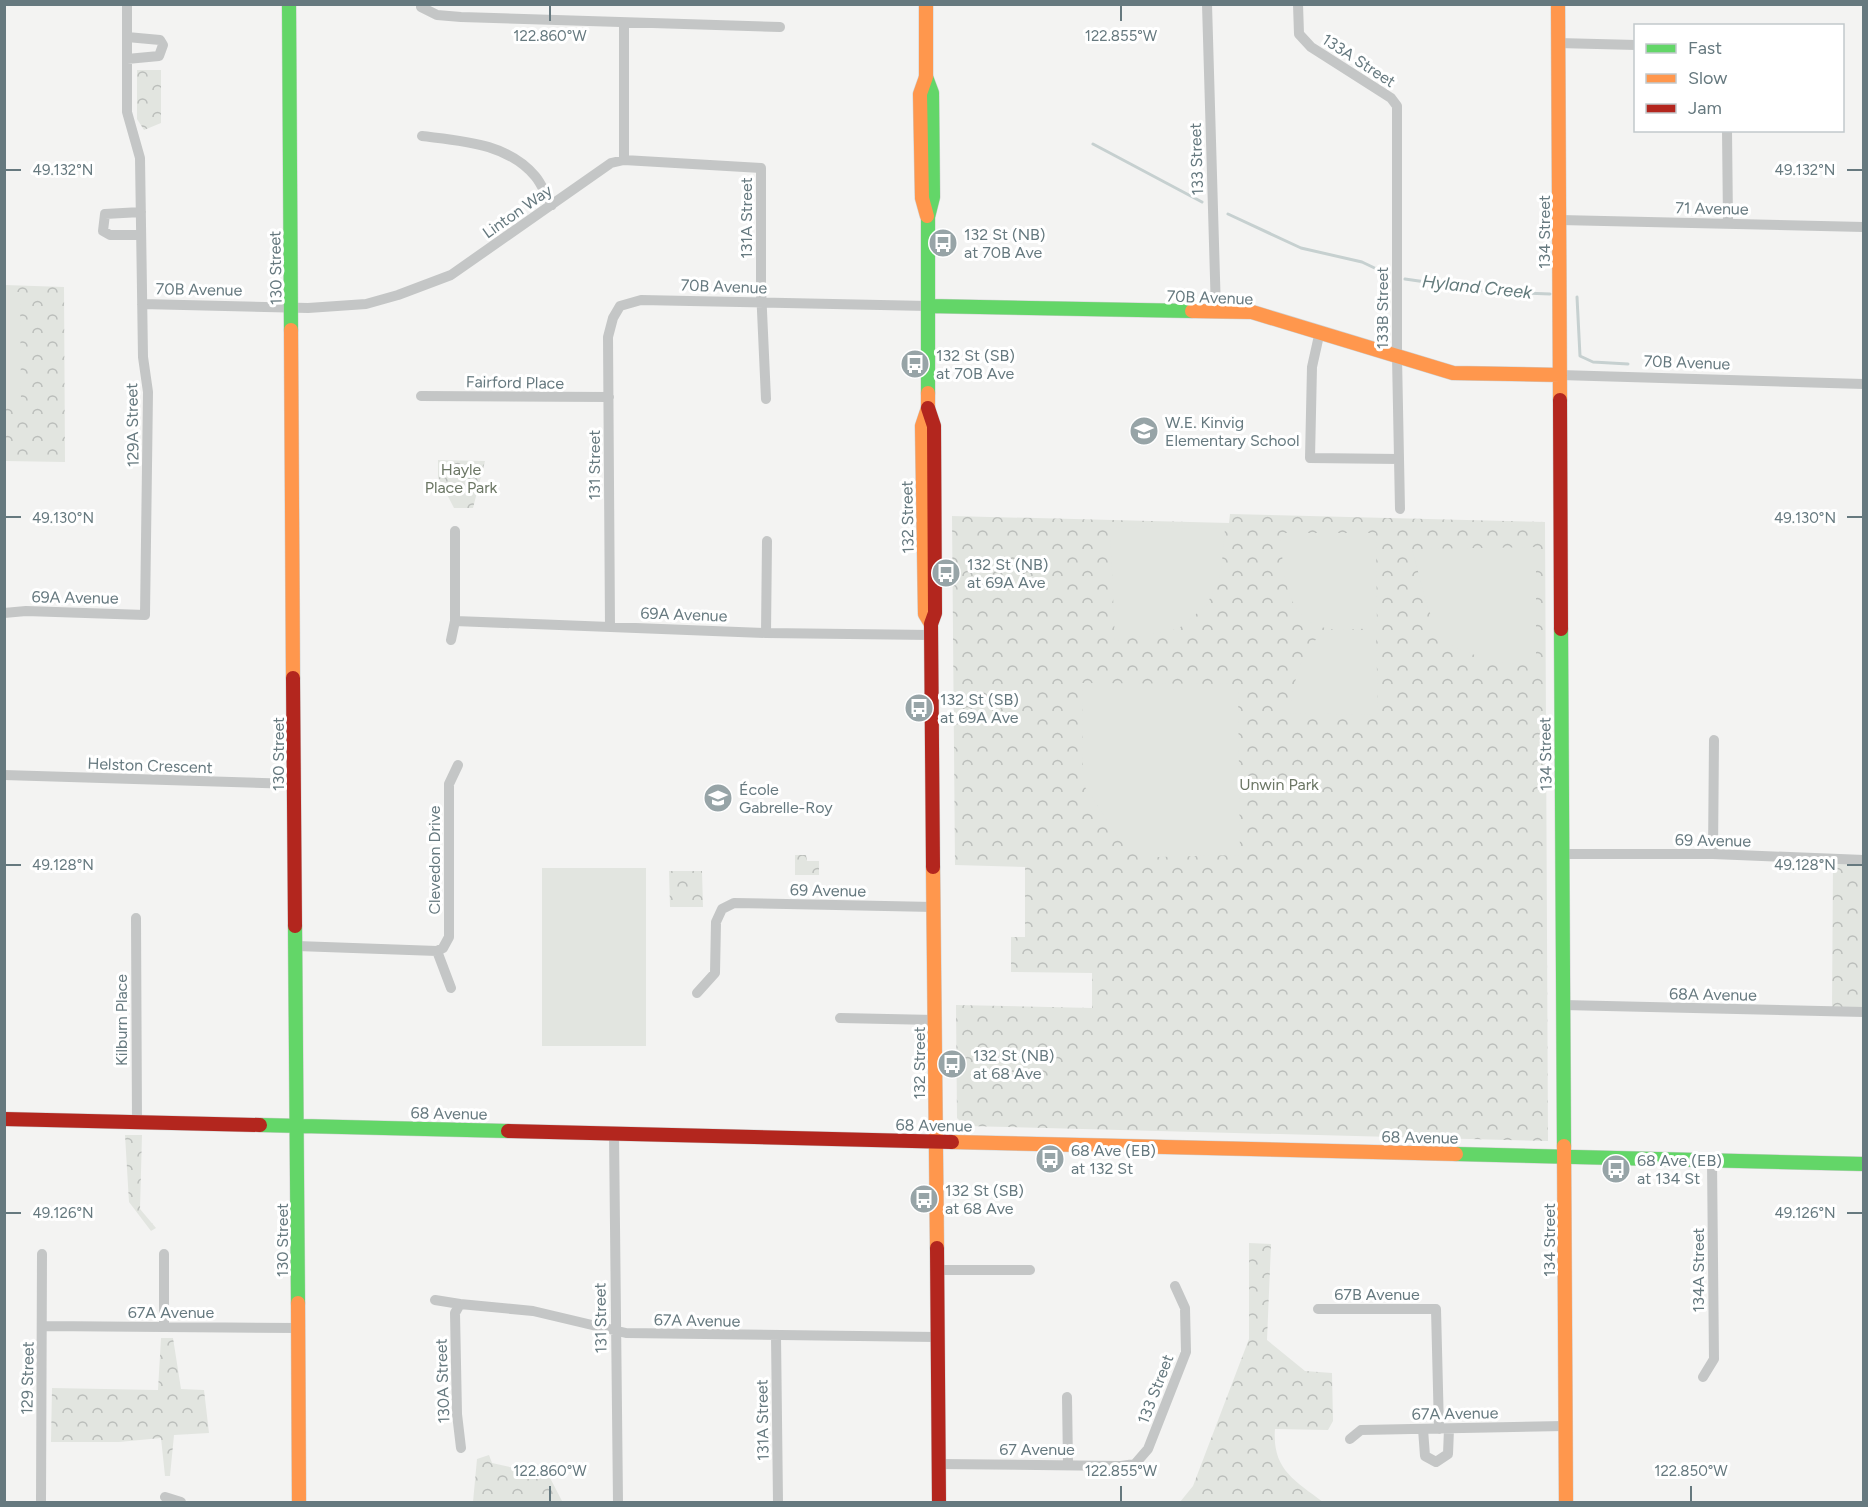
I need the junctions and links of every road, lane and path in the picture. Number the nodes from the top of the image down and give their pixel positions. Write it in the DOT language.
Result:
graph roads {
  1 [pos="126,4"];
  2 [pos="289,4"];
  3 [pos="926,4"];
  4 [pos="1207,4"];
  5 [pos="1298,4"];
  6 [pos="1558,4"];
  7 [pos="421,7"];
  8 [pos="624,24"];
  9 [pos="780,27"];
  10 [pos="127,37"];
  11 [pos="1558,43"];
  12 [pos="1634,45"];
  13 [pos="127,60"];
  14 [pos="1397,106"];
  15 [pos="1727,132"];
  16 [pos="422,136"];
  17 [pos="624,160"];
  18 [pos="552,205"];
  19 [pos="141,212"];
  20 [pos="1560,220"];
  21 [pos="1728,223"];
  22 [pos="1863,227"];
  23 [pos="141,236"];
  24 [pos="763,303"];
  25 [pos="142,304"];
  26 [pos="620,306"];
  27 [pos="928,306"];
  28 [pos="292,308"];
  29 [pos="1216,312"];
  30 [pos="1320,331"];
  31 [pos="1396,357"];
  32 [pos="1560,375"];
  33 [pos="1863,384"];
  34 [pos="421,396"];
  35 [pos="609,398"];
  36 [pos="766,399"];
  37 [pos="1400,459"];
  38 [pos="1400,509"];
  39 [pos="456,531"];
  40 [pos="766,541"];
  41 [pos="4,613"];
  42 [pos="145,615"];
  43 [pos="455,621"];
  44 [pos="610,626"];
  45 [pos="931,629"];
  46 [pos="766,633"];
  47 [pos="451,640"];
  48 [pos="1714,740"];
  49 [pos="458,765"];
  50 [pos="4,776"];
  51 [pos="295,784"];
  52 [pos="1563,854"];
  53 [pos="1713,854"];
  54 [pos="1863,861"];
  55 [pos="934,907"];
  56 [pos="136,918"];
  57 [pos="297,946"];
  58 [pos="437,951"];
  59 [pos="451,987"];
  60 [pos="697,993"];
  61 [pos="1563,1005"];
  62 [pos="1863,1012"];
  63 [pos="840,1018"];
  64 [pos="935,1020"];
  65 [pos="4,1119"];
  66 [pos="137,1122"];
  67 [pos="297,1126"];
  68 [pos="614,1134"];
  69 [pos="935,1142"];
  70 [pos="1564,1157"];
  71 [pos="1712,1161"];
  72 [pos="1863,1164"];
  73 [pos="42,1254"];
  74 [pos="164,1254"];
  75 [pos="936,1270"];
  76 [pos="1030,1270"];
  77 [pos="1175,1286"];
  78 [pos="435,1300"];
  79 [pos="457,1309"];
  80 [pos="1318,1309"];
  81 [pos="43,1326"];
  82 [pos="164,1327"];
  83 [pos="299,1328"];
  84 [pos="615,1332"];
  85 [pos="776,1336"];
  86 [pos="936,1337"];
  87 [pos="1703,1377"];
  88 [pos="1067,1397"];
  89 [pos="1564,1426"];
  90 [pos="1423,1429"];
  91 [pos="1444,1429"];
  92 [pos="1350,1439"];
  93 [pos="461,1448"];
  94 [pos="939,1464"];
  95 [pos="1068,1464"];
  96 [pos="1135,1464"];
  97 [pos="165,1497"];
  98 [pos="41,1503"];
  99 [pos="181,1503"];
  100 [pos="299,1503"];
  101 [pos="618,1503"];
  102 [pos="778,1503"];
  103 [pos="939,1503"];
  104 [pos="1566,1503"];
  1 -- 10 [label="street, 129A Street"];
  2 -- 28 [label="street, 130 Street"];
  3 -- 27 [label="street, 132 Street"];
  4 -- 29 [label="street, 133 Street"];
  5 -- 14 [label="street, 133A Street"];
  6 -- 11 [label="street, 134 Street"];
  7 -- 8 [label="street"];
  8 -- 9 [label="street"];
  8 -- 17 [label="street"];
  10 -- 13 [label="street, 129A Street"];
  10 -- 13 [label="street"];
  11 -- 12 [label="street"];
  11 -- 20 [label="street, 134 Street"];
  13 -- 19 [label="street, 129A Street"];
  14 -- 31 [label="street, 133B Street"];
  15 -- 21 [label="street"];
  16 -- 18 [label="street"];
  17 -- 18 [label="street, Linton Way"];
  17 -- 24 [label="street, 131A Street"];
  18 -- 28 [label="street, Linton Way"];
  19 -- 23 [label="street, 129A Street"];
  19 -- 23 [label="street"];
  20 -- 21 [label="street, 71 Avenue"];
  20 -- 32 [label="street, 134 Street"];
  21 -- 22 [label="street, 71 Avenue"];
  23 -- 25 [label="street, 129A Street"];
  24 -- 26 [label="street, 70B Avenue"];
  24 -- 27 [label="street, 70B Avenue"];
  24 -- 36 [label="street, 131A Street"];
  25 -- 28 [label="street, 70B Avenue"];
  25 -- 42 [label="street, 129A Street"];
  26 -- 35 [label="street, 131 Street"];
  27 -- 29 [label="street, 70B Avenue"];
  27 -- 45 [label="street, 132 Street"];
  28 -- 51 [label="street, 130 Street"];
  29 -- 30 [label="street, 70B Avenue"];
  30 -- 31 [label="street, 70B Avenue"];
  30 -- 37 [label="street"];
  31 -- 32 [label="street, 70B Avenue"];
  31 -- 37 [label="street, 133B Street"];
  32 -- 33 [label="street, 70B Avenue"];
  32 -- 52 [label="street, 134 Street"];
  34 -- 35 [label="street, Fairford Place"];
  35 -- 44 [label="street, 131 Street"];
  37 -- 38 [label="street, 133B Street"];
  39 -- 43 [label="street"];
  40 -- 46 [label="street"];
  41 -- 42 [label="street, 69A Avenue"];
  43 -- 44 [label="street, 69A Avenue"];
  43 -- 47 [label="street"];
  44 -- 46 [label="street, 69A Avenue"];
  45 -- 46 [label="street, 69A Avenue"];
  45 -- 55 [label="street, 132 Street"];
  48 -- 53 [label="street"];
  49 -- 58 [label="street, Clevedon Drive"];
  50 -- 51 [label="street, Helston Crescent"];
  51 -- 57 [label="street, 130 Street"];
  52 -- 53 [label="street, 69 Avenue"];
  52 -- 61 [label="street, 134 Street"];
  53 -- 54 [label="street, 69 Avenue"];
  55 -- 60 [label="street, 69 Avenue"];
  55 -- 64 [label="street, 132 Street"];
  56 -- 66 [label="street, Kilburn Place"];
  57 -- 58 [label="street"];
  57 -- 67 [label="street, 130 Street"];
  58 -- 59 [label="street"];
  61 -- 62 [label="street, 68A Avenue"];
  61 -- 70 [label="street, 134 Street"];
  63 -- 64 [label="street"];
  64 -- 69 [label="street, 132 Street"];
  65 -- 66 [label="street, 68 Avenue"];
  66 -- 67 [label="street, 68 Avenue"];
  67 -- 68 [label="street, 68 Avenue"];
  67 -- 83 [label="street, 130 Street"];
  68 -- 69 [label="street, 68 Avenue"];
  68 -- 84 [label="street, 131 Street"];
  69 -- 70 [label="street, 68 Avenue"];
  69 -- 75 [label="street, 132 Street"];
  70 -- 71 [label="street, 68 Avenue"];
  70 -- 89 [label="street, 134 Street"];
  71 -- 72 [label="street, 68 Avenue"];
  71 -- 87 [label="street, 134A Street"];
  73 -- 81 [label="street, 129 Street"];
  74 -- 82 [label="street"];
  75 -- 76 [label="street"];
  75 -- 86 [label="street, 132 Street"];
  77 -- 96 [label="street, 133 Street"];
  78 -- 79 [label="street, 67A Avenue"];
  79 -- 84 [label="street, 67A Avenue"];
  79 -- 93 [label="street, 130A Street"];
  80 -- 91 [label="street, 67B Avenue"];
  81 -- 82 [label="street, 67A Avenue"];
  81 -- 98 [label="street, 129 Street"];
  82 -- 83 [label="street, 67A Avenue"];
  83 -- 100 [label="street, 130 Street"];
  84 -- 85 [label="street, 67A Avenue"];
  84 -- 101 [label="street, 131 Street"];
  85 -- 86 [label="street, 67A Avenue"];
  85 -- 102 [label="street, 131A Street"];
  86 -- 94 [label="street, 132 Street"];
  88 -- 95 [label="street"];
  89 -- 91 [label="street, 67A Avenue"];
  89 -- 104 [label="street, 134 Street"];
  90 -- 91 [label="street, 67A Avenue"];
  90 -- 91 [label="street"];
  90 -- 92 [label="street, 67A Avenue"];
  94 -- 95 [label="street, 67 Avenue"];
  94 -- 103 [label="street, 132 Street"];
  95 -- 96 [label="street, 67 Avenue"];
  97 -- 99 [label="street"];
}
